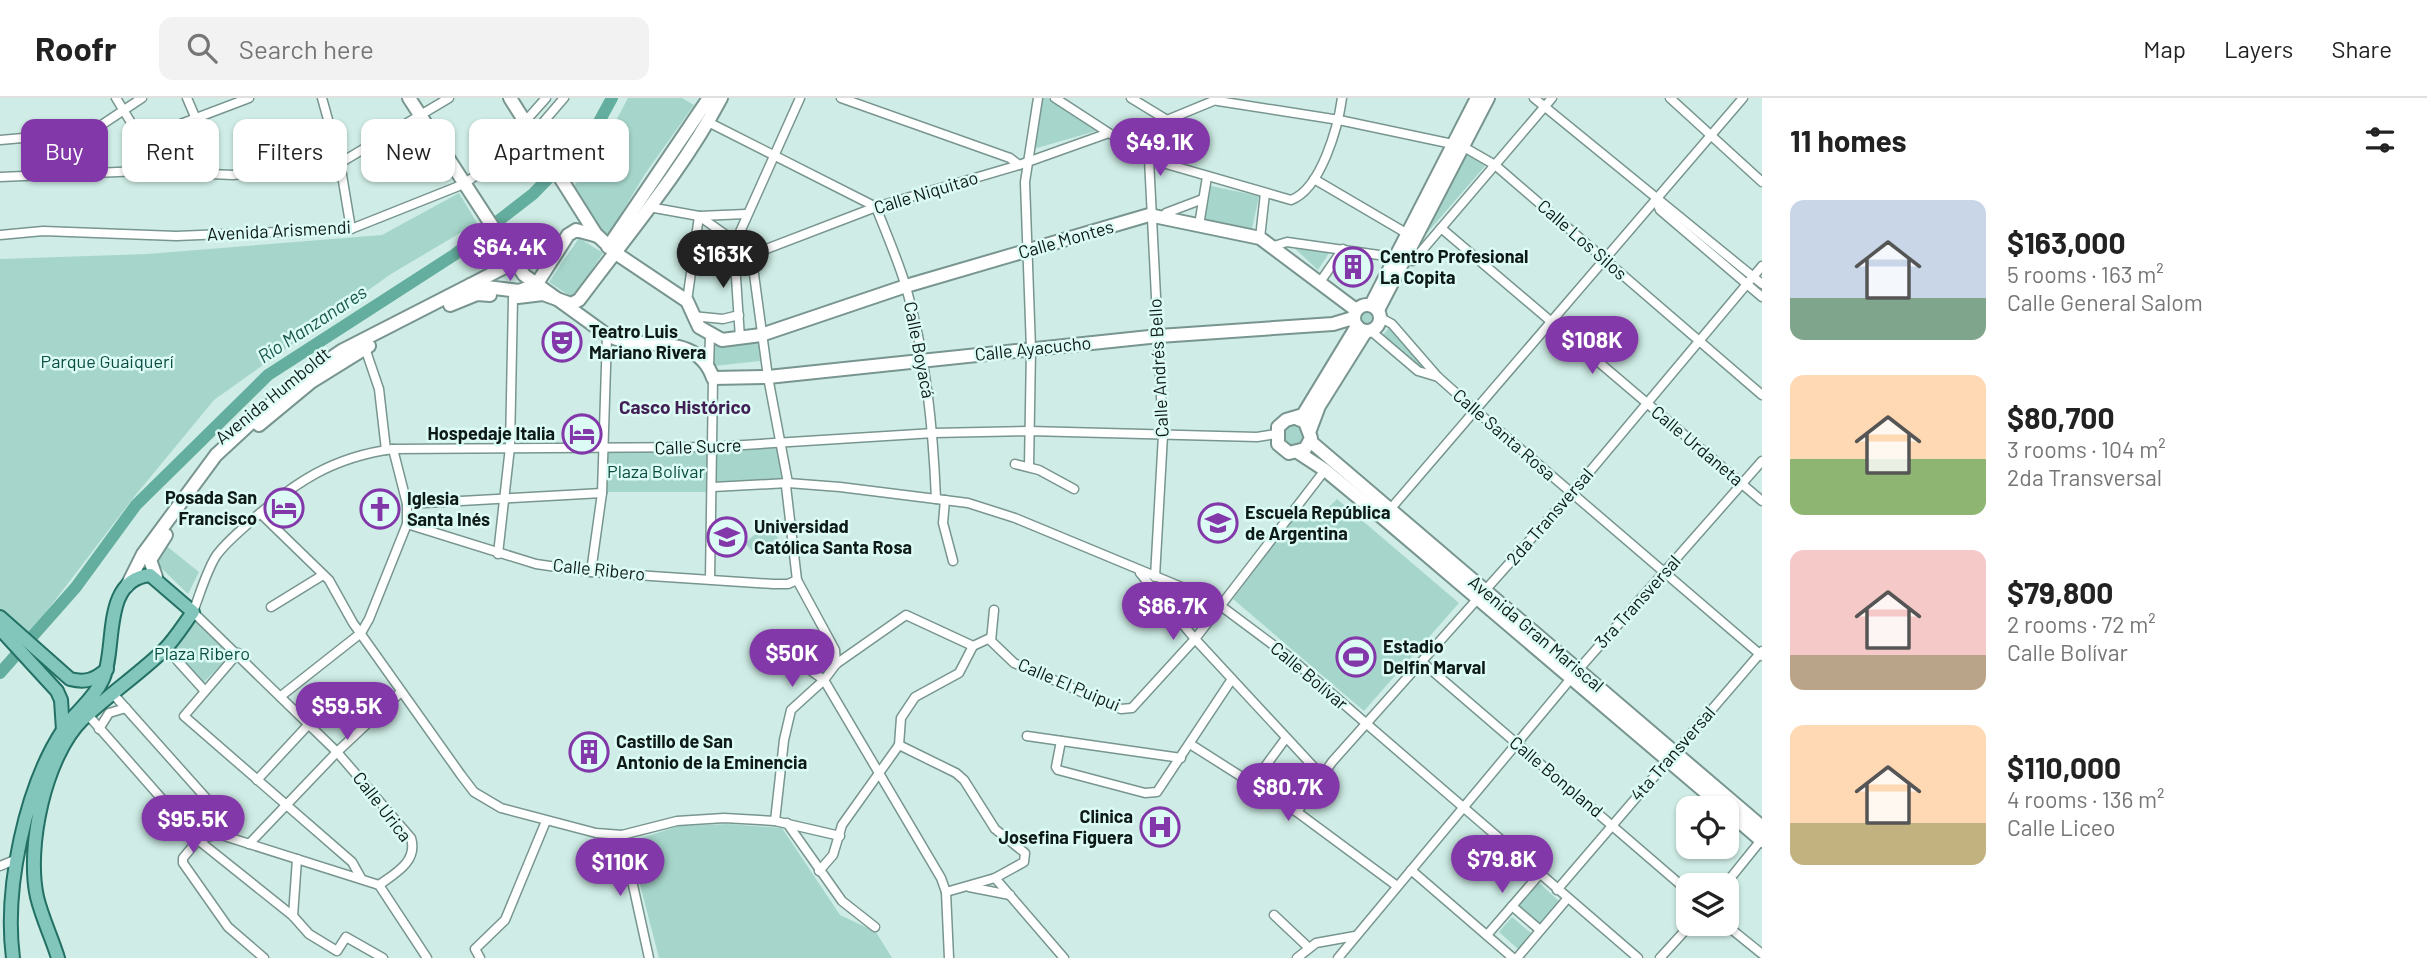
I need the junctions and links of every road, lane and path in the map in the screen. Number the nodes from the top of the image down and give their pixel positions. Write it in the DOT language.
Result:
graph roads {
  1 [pos="116,98"];
  2 [pos="142,98"];
  3 [pos="187,98"];
  4 [pos="249,98"];
  5 [pos="321,98"];
  6 [pos="409,98"];
  7 [pos="449,98"];
  8 [pos="510,98"];
  9 [pos="546,98"];
  10 [pos="564,98"];
  11 [pos="709,98"];
  12 [pos="721,98"];
  13 [pos="800,98"];
  14 [pos="841,98"];
  15 [pos="1038,98"];
  16 [pos="1055,98"];
  17 [pos="1131,98"];
  18 [pos="1342,98"];
  19 [pos="1477,98"];
  20 [pos="1488,98"];
  21 [pos="1534,98"];
  22 [pos="1552,98"];
  23 [pos="1670,98"];
  24 [pos="1743,98"];
  25 [pos="1218,100"];
  26 [pos="1544,107"];
  27 [pos="124,109"];
  28 [pos="419,114"];
  29 [pos="197,116"];
  30 [pos="130,119"];
  31 [pos="190,119"];
  32 [pos="198,119"];
  33 [pos="327,119"];
  34 [pos="523,119"];
  35 [pos="528,119"];
  36 [pos="546,119"];
  37 [pos="704,120"];
  38 [pos="1167,120"];
  39 [pos="1339,120"];
  40 [pos="1106,134"];
  41 [pos="1711,135"];
  42 [pos="0,140"];
  43 [pos="1457,145"];
  44 [pos="773,155"];
  45 [pos="347,159"];
  46 [pos="1149,159"];
  47 [pos="1023,163"];
  48 [pos="1495,165"];
  49 [pos="122,172"];
  50 [pos="0,177"];
  51 [pos="1207,177"];
  52 [pos="1314,179"];
  53 [pos="469,180"];
  54 [pos="343,182"];
  55 [pos="564,182"];
  56 [pos="1762,182"];
  57 [pos="464,184"];
  58 [pos="1265,193"];
  59 [pos="1203,199"];
  60 [pos="1656,200"];
  61 [pos="644,205"];
  62 [pos="876,207"];
  63 [pos="746,214"];
  64 [pos="699,216"];
  65 [pos="1156,217"];
  66 [pos="1199,225"];
  67 [pos="1441,228"];
  68 [pos="351,229"];
  69 [pos="1406,233"];
  70 [pos="0,235"];
  71 [pos="597,236"];
  72 [pos="1259,238"];
  73 [pos="733,240"];
  74 [pos="1274,246"];
  75 [pos="1343,249"];
  76 [pos="612,251"];
  77 [pos="1029,251"];
  78 [pos="748,257"];
  79 [pos="1393,257"];
  80 [pos="513,259"];
  81 [pos="1413,261"];
  82 [pos="1606,261"];
  83 [pos="1762,266"];
  84 [pos="1753,276"];
  85 [pos="1320,282"];
  86 [pos="1747,284"];
  87 [pos="1762,284"];
  88 [pos="470,285"];
  89 [pos="536,285"];
  90 [pos="906,286"];
  91 [pos="1762,297"];
  92 [pos="513,298"];
  93 [pos="558,298"];
  94 [pos="687,300"];
  95 [pos="1377,311"];
  96 [pos="739,315"];
  97 [pos="692,316"];
  98 [pos="1361,323"];
  99 [pos="1553,323"];
  100 [pos="607,335"];
  101 [pos="710,335"];
  102 [pos="761,335"];
  103 [pos="1158,337"];
  104 [pos="740,338"];
  105 [pos="1700,343"];
  106 [pos="365,348"];
  107 [pos="1031,349"];
  108 [pos="923,362"];
  109 [pos="711,373"];
  110 [pos="768,377"];
  111 [pos="1438,377"];
  112 [pos="1762,395"];
  113 [pos="1648,404"];
  114 [pos="1475,410"];
  115 [pos="1296,418"];
  116 [pos="1029,431"];
  117 [pos="934,433"];
  118 [pos="1276,434"];
  119 [pos="1163,435"];
  120 [pos="1310,435"];
  121 [pos="780,443"];
  122 [pos="510,447"];
  123 [pos="712,447"];
  124 [pos="390,449"];
  125 [pos="603,449"];
  126 [pos="1298,453"];
  127 [pos="1762,461"];
  128 [pos="1015,464"];
  129 [pos="1029,466"];
  130 [pos="1325,470"];
  131 [pos="787,485"];
  132 [pos="1742,485"];
  133 [pos="713,487"];
  134 [pos="1074,489"];
  135 [pos="602,493"];
  136 [pos="1571,494"];
  137 [pos="505,499"];
  138 [pos="940,499"];
  139 [pos="1762,502"];
  140 [pos="407,503"];
  141 [pos="260,513"];
  142 [pos="1386,514"];
  143 [pos="407,524"];
  144 [pos="498,554"];
  145 [pos="953,561"];
  146 [pos="1138,571"];
  147 [pos="592,572"];
  148 [pos="1664,573"];
  149 [pos="323,575"];
  150 [pos="1155,577"];
  151 [pos="156,578"];
  152 [pos="710,579"];
  153 [pos="797,580"];
  154 [pos="127,586"];
  155 [pos="1481,596"];
  156 [pos="1221,606"];
  157 [pos="271,607"];
  158 [pos="994,610"];
  159 [pos="193,612"];
  160 [pos="0,617"];
  161 [pos="5,630"];
  162 [pos="361,633"];
  163 [pos="990,638"];
  164 [pos="1195,639"];
  165 [pos="775,645"];
  166 [pos="973,646"];
  167 [pos="166,648"];
  168 [pos="238,653"];
  169 [pos="1761,653"];
  170 [pos="1422,662"];
  171 [pos="836,664"];
  172 [pos="107,669"];
  173 [pos="1574,674"];
  174 [pos="53,675"];
  175 [pos="1232,679"];
  176 [pos="824,681"];
  177 [pos="204,690"];
  178 [pos="401,692"];
  179 [pos="114,695"];
  180 [pos="281,696"];
  181 [pos="126,708"];
  182 [pos="88,715"];
  183 [pos="309,724"];
  184 [pos="1366,725"];
  185 [pos="99,729"];
  186 [pos="63,730"];
  187 [pos="1027,736"];
  188 [pos="1286,738"];
  189 [pos="1061,741"];
  190 [pos="1190,744"];
  191 [pos="1517,744"];
  192 [pos="899,745"];
  193 [pos="337,752"];
  194 [pos="1671,757"];
  195 [pos="1181,758"];
  196 [pos="878,772"];
  197 [pos="1323,777"];
  198 [pos="257,780"];
  199 [pos="1253,783"];
  200 [pos="1711,796"];
  201 [pos="287,806"];
  202 [pos="1462,808"];
  203 [pos="1297,812"];
  204 [pos="1739,820"];
  205 [pos="546,821"];
  206 [pos="775,821"];
  207 [pos="787,823"];
  208 [pos="1612,825"];
  209 [pos="218,834"];
  210 [pos="622,835"];
  211 [pos="840,835"];
  212 [pos="1762,837"];
  213 [pos="198,840"];
  214 [pos="249,844"];
  215 [pos="17,859"];
  216 [pos="297,859"];
  217 [pos="0,866"];
  218 [pos="1411,870"];
  219 [pos="819,872"];
  220 [pos="1734,873"];
  221 [pos="1539,875"];
  222 [pos="361,878"];
  223 [pos="995,878"];
  224 [pos="1676,881"];
  225 [pos="379,885"];
  226 [pos="966,886"];
  227 [pos="1397,886"];
  228 [pos="1557,890"];
  229 [pos="946,892"];
  230 [pos="1010,895"];
  231 [pos="1567,899"];
  232 [pos="1512,906"];
  233 [pos="1274,915"];
  234 [pos="293,916"];
  235 [pos="876,926"];
  236 [pos="1540,930"];
  237 [pos="1487,935"];
  238 [pos="1739,935"];
  239 [pos="1356,936"];
  240 [pos="1679,936"];
  241 [pos="1308,948"];
  242 [pos="1762,954"];
  243 [pos="57,956"];
  244 [pos="13,958"];
  245 [pos="264,958"];
  246 [pos="383,958"];
  247 [pos="427,958"];
  248 [pos="480,958"];
  249 [pos="649,958"];
  250 [pos="949,958"];
  251 [pos="1064,958"];
  252 [pos="1297,958"];
  253 [pos="1338,958"];
  254 [pos="1515,958"];
  255 [pos="1638,958"];
  256 [pos="1660,958"];
  1 -- 27 [label="street"];
  2 -- 27 [label="street"];
  3 -- 29 [label="street"];
  4 -- 29 [label="street"];
  5 -- 33 [label="street"];
  6 -- 28 [label="street"];
  7 -- 28 [label="street"];
  8 -- 34 [label="street"];
  9 -- 35 [label="street, Avenida Arismendi"];
  10 -- 36 [label="street"];
  11 -- 37 [label="street, Avenida Humboldt"];
  12 -- 37 [label="street, Avenida Humboldt"];
  13 -- 44 [label="street"];
  14 -- 47 [label="street"];
  15 -- 47 [label="street"];
  16 -- 40 [label="street"];
  17 -- 38 [label="street"];
  18 -- 39 [label="street"];
  19 -- 43 [label="street"];
  20 -- 43 [label="street"];
  21 -- 26 [label="street"];
  22 -- 26 [label="street"];
  23 -- 41 [label="street"];
  24 -- 41 [label="street"];
  25 -- 38 [label="street"];
  25 -- 39 [label="street, Calle Los Silos"];
  26 -- 48 [label="street"];
  26 -- 60 [label="street"];
  27 -- 30 [label="street"];
  27 -- 42 [label="street"];
  28 -- 45 [label="street"];
  28 -- 57 [label="street"];
  29 -- 31 [label="street"];
  29 -- 32 [label="street"];
  37 -- 44 [label="street"];
  37 -- 61 [label="street, Avenida Humboldt"];
  38 -- 46 [label="street"];
  39 -- 43 [label="street, Calle Los Silos"];
  39 -- 52 [label="street"];
  40 -- 46 [label="street"];
  40 -- 47 [label="street, Calle Niquitao"];
  41 -- 56 [label="street"];
  41 -- 60 [label="street"];
  43 -- 48 [label="street, Calle Los Silos"];
  43 -- 69 [label="street"];
  43 -- 95 [label="street"];
  44 -- 62 [label="street"];
  44 -- 63 [label="street"];
  46 -- 51 [label="street"];
  46 -- 65 [label="street, Calle Andrés Bello"];
  47 -- 62 [label="street, Calle Niquitao"];
  47 -- 77 [label="street"];
  48 -- 67 [label="street"];
  48 -- 82 [label="street, Calle Los Silos"];
  49 -- 50 [label="street"];
  51 -- 58 [label="street"];
  51 -- 59 [label="street"];
  52 -- 58 [label="street"];
  52 -- 69 [label="street"];
  53 -- 57 [label="street, Avenida Arismendi"];
  54 -- 68 [label="street"];
  55 -- 71 [label="street"];
  57 -- 68 [label="street, Avenida Arismendi"];
  57 -- 80 [label="street"];
  58 -- 72 [label="street"];
  59 -- 65 [label="street"];
  59 -- 66 [label="street"];
  60 -- 82 [label="street"];
  60 -- 84 [label="street"];
  60 -- 86 [label="street"];
  61 -- 64 [label="street"];
  61 -- 76 [label="street, Avenida Humboldt"];
  62 -- 78 [label="street, Calle Niquitao"];
  62 -- 90 [label="street, Calle Boyacá"];
  63 -- 64 [label="street"];
  63 -- 78 [label="street"];
  64 -- 73 [label="street"];
  64 -- 94 [label="street"];
  65 -- 66 [label="street, Calle Montes"];
  65 -- 77 [label="street, Calle Montes"];
  65 -- 103 [label="street, Calle Andrés Bello"];
  66 -- 72 [label="street, Calle Montes"];
  67 -- 81 [label="street"];
  67 -- 99 [label="street, Calle Urdaneta"];
  68 -- 70 [label="street, Avenida Arismendi"];
  69 -- 79 [label="street"];
  71 -- 76 [label="street"];
  71 -- 89 [label="street"];
  72 -- 74 [label="street, Calle Montes"];
  73 -- 78 [label="street"];
  73 -- 96 [label="street"];
  74 -- 75 [label="street"];
  74 -- 85 [label="street, Calle Montes"];
  75 -- 79 [label="street"];
  75 -- 85 [label="street"];
  76 -- 93 [label="street, Avenida Humboldt"];
  76 -- 94 [label="street"];
  77 -- 90 [label="street, Calle Montes"];
  77 -- 107 [label="street"];
  78 -- 102 [label="street"];
  79 -- 95 [label="street"];
  80 -- 88 [label="street, Avenida Humboldt"];
  80 -- 89 [label="street"];
  82 -- 99 [label="street"];
  82 -- 105 [label="street, Calle Los Silos"];
  83 -- 84 [label="street, 2da Transversal"];
  84 -- 86 [label="street, 2da Transversal"];
  84 -- 87 [label="street"];
  85 -- 98 [label="street, Calle Montes"];
  86 -- 91 [label="street"];
  86 -- 105 [label="street, 2da Transversal"];
  88 -- 89 [label="street"];
  88 -- 154 [label="street, Avenida Humboldt"];
  89 -- 93 [label="street"];
  90 -- 102 [label="street, Calle Montes"];
  90 -- 108 [label="street, Calle Boyacá"];
  92 -- 93 [label="street, Avenida Humboldt"];
  92 -- 106 [label="street, Avenida Humboldt"];
  92 -- 122 [label="street"];
  93 -- 100 [label="street"];
  94 -- 97 [label="street"];
  95 -- 98 [label="street"];
  95 -- 98 [label="street, Calle Ayacucho"];
  95 -- 111 [label="street, Calle Santa Rosa"];
  96 -- 97 [label="street"];
  96 -- 104 [label="street"];
  97 -- 101 [label="street"];
  98 -- 103 [label="street, Calle Ayacucho"];
  98 -- 111 [label="street, Calle Santa Rosa"];
  98 -- 115 [label="street"];
  98 -- 120 [label="street"];
  99 -- 113 [label="street, Calle Urdaneta"];
  99 -- 114 [label="street"];
  100 -- 109 [label="street"];
  100 -- 125 [label="street"];
  101 -- 104 [label="street, Calle Montes"];
  101 -- 109 [label="street"];
  102 -- 104 [label="street, Calle Montes"];
  102 -- 110 [label="street"];
  103 -- 107 [label="street, Calle Ayacucho"];
  103 -- 119 [label="street, Calle Andrés Bello"];
  105 -- 112 [label="street, Calle Los Silos"];
  105 -- 113 [label="street, 2da Transversal"];
  106 -- 124 [label="street"];
  106 -- 151 [label="street, Avenida Humboldt"];
  107 -- 108 [label="street, Calle Ayacucho"];
  107 -- 116 [label="street"];
  108 -- 110 [label="street, Calle Ayacucho"];
  108 -- 117 [label="street, Calle Boyacá"];
  109 -- 110 [label="street, Calle Ayacucho"];
  109 -- 123 [label="street"];
  110 -- 121 [label="street"];
  111 -- 114 [label="street, Calle Santa Rosa"];
  113 -- 132 [label="street, Calle Urdaneta"];
  113 -- 136 [label="street, 2da Transversal"];
  114 -- 136 [label="street, Calle Santa Rosa"];
  114 -- 142 [label="street"];
  115 -- 118 [label="street"];
  115 -- 120 [label="street"];
  116 -- 117 [label="street, Calle Sucre"];
  116 -- 119 [label="street, Calle Sucre"];
  116 -- 129 [label="street"];
  117 -- 121 [label="street, Calle Sucre"];
  117 -- 138 [label="street, Calle Boyacá"];
  118 -- 119 [label="street, Calle Sucre"];
  118 -- 126 [label="street"];
  119 -- 150 [label="street, Calle Andrés Bello"];
  120 -- 126 [label="street"];
  120 -- 142 [label="street, Avenida Gran Mariscal"];
  121 -- 123 [label="street, Calle Sucre"];
  121 -- 131 [label="street"];
  122 -- 124 [label="street, Calle Sucre"];
  122 -- 125 [label="street, Calle Sucre"];
  122 -- 137 [label="street"];
  123 -- 125 [label="street, Calle Sucre"];
  123 -- 133 [label="street"];
  124 -- 140 [label="street"];
  124 -- 141 [label="street, Calle Sucre"];
  125 -- 135 [label="street"];
  126 -- 130 [label="street, Avenida Gran Mariscal"];
  127 -- 132 [label="street, 3ra Transversal"];
  128 -- 129 [label="street"];
  129 -- 134 [label="street"];
  130 -- 142 [label="street, Avenida Gran Mariscal"];
  130 -- 156 [label="street, Calle El Puipui"];
  131 -- 133 [label="street, Calle Bolívar"];
  131 -- 138 [label="street, Calle Bolívar"];
  131 -- 153 [label="street"];
  132 -- 139 [label="street, Calle Urdaneta"];
  132 -- 148 [label="street, 3ra Transversal"];
  133 -- 152 [label="street"];
  135 -- 137 [label="street"];
  135 -- 147 [label="street"];
  136 -- 148 [label="street, Calle Santa Rosa"];
  136 -- 155 [label="street, 2da Transversal"];
  137 -- 140 [label="street"];
  137 -- 144 [label="street"];
  138 -- 145 [label="street, Calle Boyacá"];
  138 -- 146 [label="street, Calle Bolívar"];
  140 -- 143 [label="street"];
  141 -- 149 [label="street"];
  141 -- 159 [label="street, Calle Sucre"];
  142 -- 155 [label="street, Avenida Gran Mariscal"];
  143 -- 144 [label="street, Calle Ribero"];
  143 -- 162 [label="street"];
  144 -- 147 [label="street, Calle Ribero"];
  146 -- 150 [label="street, Calle Bolívar"];
  146 -- 164 [label="street"];
  147 -- 152 [label="street, Calle Ribero"];
  148 -- 169 [label="street, Calle Santa Rosa"];
  148 -- 173 [label="street, 3ra Transversal"];
  149 -- 157 [label="street"];
  149 -- 162 [label="street"];
  150 -- 156 [label="street, Calle Bolívar"];
  151 -- 154 [label="main road"];
  151 -- 159 [label="main road"];
  152 -- 153 [label="street, Calle Ribero"];
  153 -- 171 [label="street"];
  154 -- 172 [label="main road, Avenida Humboldt"];
  155 -- 170 [label="street, 2da Transversal"];
  155 -- 173 [label="street, Avenida Gran Mariscal"];
  156 -- 164 [label="street, Calle El Puipui"];
  156 -- 184 [label="street, Calle Bolívar"];
  158 -- 163 [label="street"];
  159 -- 167 [label="main road"];
  159 -- 168 [label="street, Calle Urica"];
  160 -- 161 [label="main road"];
  161 -- 174 [label="main road"];
  162 -- 178 [label="street"];
  162 -- 180 [label="street"];
  163 -- 164 [label="street, Calle El Puipui"];
  163 -- 166 [label="street"];
  164 -- 175 [label="street"];
  165 -- 176 [label="street"];
  166 -- 171 [label="street"];
  166 -- 192 [label="street"];
  167 -- 177 [label="street"];
  167 -- 179 [label="main road"];
  168 -- 177 [label="street"];
  168 -- 180 [label="street, Calle Urica"];
  169 -- 194 [label="street, 4ta Transversal"];
  170 -- 184 [label="street, 2da Transversal"];
  170 -- 191 [label="street, Calle Bonpland"];
  171 -- 176 [label="street"];
  172 -- 174 [label="main road"];
  172 -- 186 [label="main road"];
  173 -- 191 [label="street, 3ra Transversal"];
  173 -- 194 [label="street, Avenida Gran Mariscal"];
  174 -- 186 [label="main road"];
  175 -- 188 [label="street"];
  175 -- 190 [label="street"];
  176 -- 196 [label="street"];
  176 -- 206 [label="street"];
  177 -- 198 [label="street"];
  178 -- 193 [label="street"];
  178 -- 205 [label="street"];
  179 -- 181 [label="street"];
  179 -- 182 [label="main road"];
  180 -- 183 [label="street, Calle Urica"];
  181 -- 185 [label="street"];
  181 -- 209 [label="street"];
  182 -- 185 [label="street"];
  182 -- 243 [label="main road"];
  183 -- 193 [label="street, Calle Urica"];
  183 -- 198 [label="street"];
  184 -- 197 [label="street, 2da Transversal"];
  184 -- 202 [label="street, Calle Bolívar"];
  185 -- 213 [label="street"];
  186 -- 215 [label="main road"];
  187 -- 189 [label="street"];
  188 -- 197 [label="street"];
  188 -- 199 [label="street"];
  189 -- 195 [label="street"];
  189 -- 195 [label="street"];
  190 -- 195 [label="street"];
  190 -- 199 [label="street"];
  191 -- 202 [label="street, 3ra Transversal"];
  191 -- 208 [label="street, Calle Bonpland"];
  192 -- 196 [label="street"];
  192 -- 223 [label="street"];
  193 -- 201 [label="street"];
  193 -- 225 [label="street, Calle Urica"];
  194 -- 200 [label="street, Avenida Gran Mariscal"];
  194 -- 208 [label="street, 4ta Transversal"];
  194 -- 212 [label="street, Avenida Gran Mariscal"];
  196 -- 211 [label="street"];
  196 -- 229 [label="street"];
  197 -- 203 [label="street, 2da Transversal"];
  198 -- 201 [label="street"];
  199 -- 203 [label="street"];
  201 -- 214 [label="street"];
  201 -- 222 [label="street"];
  202 -- 218 [label="street, 3ra Transversal"];
  202 -- 221 [label="street, Calle Bolívar"];
  203 -- 227 [label="street"];
  204 -- 212 [label="street, Avenida Gran Mariscal"];
  205 -- 210 [label="street"];
  205 -- 248 [label="street"];
  206 -- 207 [label="street"];
  206 -- 210 [label="street"];
  207 -- 211 [label="street"];
  207 -- 219 [label="street"];
  208 -- 224 [label="street, Calle Bonpland"];
  208 -- 228 [label="street, 4ta Transversal"];
  209 -- 213 [label="street"];
  209 -- 214 [label="street"];
  210 -- 249 [label="street"];
  211 -- 219 [label="street"];
  212 -- 220 [label="street"];
  213 -- 234 [label="street"];
  213 -- 245 [label="street"];
  214 -- 216 [label="street"];
  215 -- 217 [label="street"];
  215 -- 244 [label="main road"];
  216 -- 222 [label="street"];
  216 -- 234 [label="street"];
  218 -- 227 [label="street, 3ra Transversal"];
  218 -- 237 [label="street"];
  219 -- 235 [label="street"];
  221 -- 228 [label="street, Calle Bolívar"];
  221 -- 232 [label="street"];
  222 -- 225 [label="street"];
  223 -- 226 [label="street"];
  223 -- 230 [label="street"];
  225 -- 247 [label="street"];
  226 -- 229 [label="street"];
  226 -- 230 [label="street"];
  227 -- 239 [label="street, 3ra Transversal"];
  228 -- 231 [label="street, Calle Bolívar"];
  229 -- 250 [label="street"];
  230 -- 251 [label="street"];
  231 -- 236 [label="street"];
  231 -- 255 [label="street, Calle Bolívar"];
  232 -- 236 [label="street"];
  232 -- 237 [label="street"];
  233 -- 241 [label="street"];
  234 -- 246 [label="street"];
  236 -- 254 [label="street"];
  237 -- 254 [label="street"];
  238 -- 242 [label="street"];
  239 -- 241 [label="street"];
  239 -- 253 [label="street, 3ra Transversal"];
  240 -- 256 [label="street"];
  241 -- 252 [label="street"];
}
